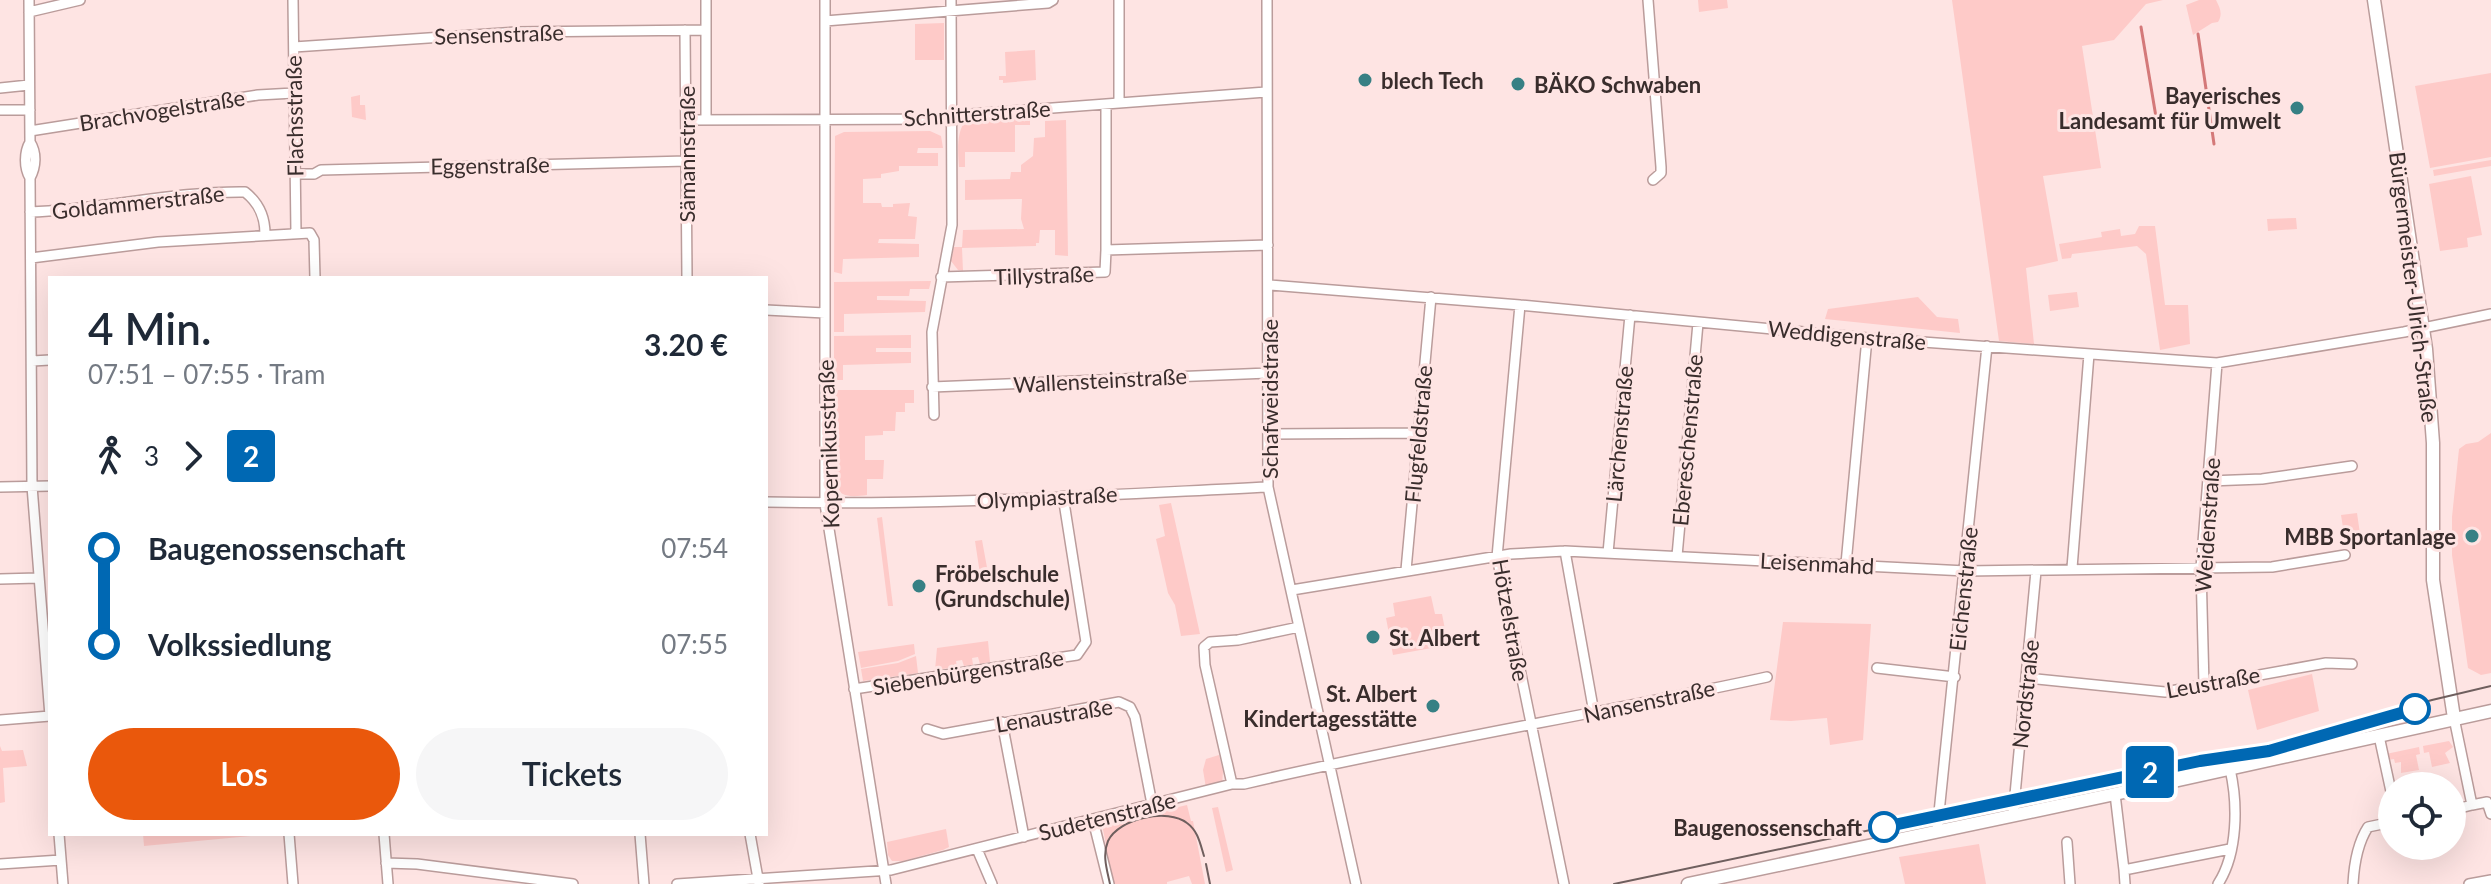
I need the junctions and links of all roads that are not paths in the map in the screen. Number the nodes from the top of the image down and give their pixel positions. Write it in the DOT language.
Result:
graph roads {
  1 [pos="29,0"];
  2 [pos="80,0"];
  3 [pos="293,0"];
  4 [pos="706,0"];
  5 [pos="825,0"];
  6 [pos="951,0"];
  7 [pos="1053,0"];
  8 [pos="1119,0"];
  9 [pos="1267,0"];
  10 [pos="1648,0"];
  11 [pos="2374,0"];
  12 [pos="29,12"];
  13 [pos="951,12"];
  14 [pos="825,21"];
  15 [pos="685,30"];
  16 [pos="706,30"];
  17 [pos="294,47"];
  18 [pos="29,85"];
  19 [pos="0,88"];
  20 [pos="1266,92"];
  21 [pos="294,93"];
  22 [pos="1119,103"];
  23 [pos="1106,104"];
  24 [pos="0,110"];
  25 [pos="30,110"];
  26 [pos="951,117"];
  27 [pos="686,120"];
  28 [pos="706,120"];
  29 [pos="825,120"];
  30 [pos="30,131"];
  31 [pos="687,161"];
  32 [pos="295,174"];
  33 [pos="1653,180"];
  34 [pos="30,212"];
  35 [pos="296,233"];
  36 [pos="265,234"];
  37 [pos="1268,245"];
  38 [pos="1106,250"];
  39 [pos="31,258"];
  40 [pos="315,276"];
  41 [pos="687,276"];
  42 [pos="941,277"];
  43 [pos="1269,285"];
  44 [pos="1431,297"];
  45 [pos="1520,305"];
  46 [pos="768,310"];
  47 [pos="825,313"];
  48 [pos="2491,314"];
  49 [pos="1630,315"];
  50 [pos="1698,323"];
  51 [pos="2423,328"];
  52 [pos="1867,338"];
  53 [pos="1987,346"];
  54 [pos="2089,354"];
  55 [pos="48,360"];
  56 [pos="32,361"];
  57 [pos="2217,363"];
  58 [pos="1268,373"];
  59 [pos="932,387"];
  60 [pos="934,415"];
  61 [pos="1418,433"];
  62 [pos="1269,434"];
  63 [pos="2352,466"];
  64 [pos="2209,481"];
  65 [pos="32,486"];
  66 [pos="48,486"];
  67 [pos="0,487"];
  68 [pos="1268,487"];
  69 [pos="1063,496"];
  70 [pos="768,502"];
  71 [pos="825,504"];
  72 [pos="1565,551"];
  73 [pos="1608,553"];
  74 [pos="2345,555"];
  75 [pos="1677,556"];
  76 [pos="1497,557"];
  77 [pos="1846,564"];
  78 [pos="2072,568"];
  79 [pos="2201,568"];
  80 [pos="1406,570"];
  81 [pos="1966,571"];
  82 [pos="2036,571"];
  83 [pos="38,578"];
  84 [pos="0,579"];
  85 [pos="1292,590"];
  86 [pos="45,599"];
  87 [pos="1299,627"];
  88 [pos="2352,664"];
  89 [pos="1877,668"];
  90 [pos="48,669"];
  91 [pos="1767,677"];
  92 [pos="1955,677"];
  93 [pos="2027,678"];
  94 [pos="2204,686"];
  95 [pos="854,689"];
  96 [pos="2491,711"];
  97 [pos="1594,713"];
  98 [pos="48,716"];
  99 [pos="2454,718"];
  100 [pos="0,720"];
  101 [pos="1002,722"];
  102 [pos="1531,725"];
  103 [pos="927,729"];
  104 [pos="2379,736"];
  105 [pos="1330,763"];
  106 [pos="2230,769"];
  107 [pos="2387,772"];
  108 [pos="1232,784"];
  109 [pos="2115,794"];
  110 [pos="1152,804"];
  111 [pos="2472,805"];
  112 [pos="2466,806"];
  113 [pos="2491,814"];
  114 [pos="2013,816"];
  115 [pos="1093,820"];
  116 [pos="2378,825"];
  117 [pos="1937,832"];
  118 [pos="59,836"];
  119 [pos="289,836"];
  120 [pos="384,836"];
  121 [pos="640,836"];
  122 [pos="750,836"];
  123 [pos="1024,837"];
  124 [pos="2067,842"];
  125 [pos="977,849"];
  126 [pos="2230,849"];
  127 [pos="61,860"];
  128 [pos="386,863"];
  129 [pos="0,864"];
  130 [pos="2124,870"];
  131 [pos="884,871"];
  132 [pos="2491,880"];
  133 [pos="758,881"];
  134 [pos="63,884"];
  135 [pos="293,884"];
  136 [pos="388,884"];
  137 [pos="573,884"];
  138 [pos="644,884"];
  139 [pos="677,884"];
  140 [pos="886,884"];
  141 [pos="992,884"];
  142 [pos="1109,884"];
  143 [pos="1356,884"];
  144 [pos="1564,884"];
  145 [pos="1688,884"];
  146 [pos="2070,884"];
  147 [pos="2125,884"];
  148 [pos="2218,884"];
  149 [pos="2353,884"];
  150 [pos="2469,884"];
  1 -- 12 [label="street"];
  2 -- 12 [label="street"];
  3 -- 17 [label="street, Flachsstraße"];
  4 -- 16 [label="street, Sämannstraße"];
  5 -- 14 [label="street, Kopernikusstraße"];
  6 -- 13 [label="street"];
  7 -- 13 [label="street"];
  8 -- 22 [label="street"];
  9 -- 20 [label="street, Schafweidstraße"];
  10 -- 33 [label="street"];
  11 -- 51 [label="main road, Bürgermeister-Ulrich-Straße"];
  12 -- 18 [label="street"];
  13 -- 14 [label="street"];
  13 -- 26 [label="street"];
  14 -- 29 [label="street, Kopernikusstraße"];
  15 -- 16 [label="street, Sensenstraße"];
  15 -- 17 [label="street, Sensenstraße"];
  15 -- 27 [label="street, Sämannstraße"];
  16 -- 28 [label="street, Sämannstraße"];
  17 -- 21 [label="street, Flachsstraße"];
  18 -- 19 [label="street"];
  18 -- 25 [label="street"];
  20 -- 22 [label="street, Schnitterstraße"];
  20 -- 37 [label="street, Schafweidstraße"];
  21 -- 30 [label="street, Brachvogelstraße"];
  21 -- 32 [label="street, Flachsstraße"];
  22 -- 23 [label="street, Schnitterstraße"];
  23 -- 26 [label="street, Schnitterstraße"];
  23 -- 38 [label="street"];
  24 -- 25 [label="street"];
  25 -- 30 [label="street"];
  26 -- 29 [label="street, Schnitterstraße"];
  26 -- 42 [label="street"];
  27 -- 28 [label="street, Schnitterstraße"];
  27 -- 31 [label="street, Sämannstraße"];
  28 -- 29 [label="street, Schnitterstraße"];
  29 -- 47 [label="street, Kopernikusstraße"];
  30 -- 34 [label="street"];
  31 -- 32 [label="street, Eggenstraße"];
  31 -- 41 [label="street, Sämannstraße"];
  32 -- 35 [label="street, Flachsstraße"];
  34 -- 36 [label="street, Goldammerstraße"];
  34 -- 39 [label="street"];
  35 -- 36 [label="street, Goldammerstraße"];
  35 -- 40 [label="street, Goldammerstraße"];
  36 -- 39 [label="street, Goldammerstraße"];
  37 -- 38 [label="street, Tillystraße"];
  37 -- 43 [label="street, Schafweidstraße"];
  38 -- 42 [label="street, Tillystraße"];
  39 -- 56 [label="street"];
  42 -- 59 [label="street"];
  43 -- 44 [label="street, Weddigenstraße"];
  43 -- 58 [label="street, Schafweidstraße"];
  44 -- 45 [label="street, Weddigenstraße"];
  44 -- 61 [label="street, Flugfeldstraße"];
  45 -- 49 [label="street, Weddigenstraße"];
  45 -- 76 [label="street, Hötzelstraße"];
  46 -- 47 [label="street"];
  47 -- 71 [label="street, Kopernikusstraße"];
  48 -- 51 [label="street, Weddigenstraße"];
  49 -- 50 [label="street, Weddigenstraße"];
  49 -- 73 [label="street, Lärchenstraße"];
  50 -- 52 [label="street, Weddigenstraße"];
  50 -- 75 [label="street, Ebereschenstraße"];
  51 -- 57 [label="street, Weddigenstraße"];
  51 -- 99 [label="main road, Bürgermeister-Ulrich-Straße"];
  52 -- 53 [label="street, Weddigenstraße"];
  52 -- 77 [label="street"];
  53 -- 54 [label="street, Weddigenstraße"];
  53 -- 81 [label="street, Eichenstraße"];
  54 -- 57 [label="street, Weddigenstraße"];
  54 -- 78 [label="street"];
  55 -- 56 [label="street"];
  56 -- 65 [label="street"];
  57 -- 64 [label="street, Weidenstraße"];
  58 -- 59 [label="street, Wallensteinstraße"];
  58 -- 62 [label="street, Schafweidstraße"];
  59 -- 60 [label="street"];
  61 -- 62 [label="street"];
  61 -- 80 [label="street, Flugfeldstraße"];
  62 -- 68 [label="street, Schafweidstraße"];
  63 -- 64 [label="street"];
  64 -- 79 [label="street, Weidenstraße"];
  65 -- 66 [label="street"];
  65 -- 67 [label="street"];
  65 -- 83 [label="street"];
  68 -- 69 [label="street, Olympiastraße"];
  68 -- 85 [label="street, Schafweidstraße"];
  69 -- 71 [label="street, Olympiastraße"];
  69 -- 95 [label="street, Siebenbürgenstraße"];
  70 -- 71 [label="street, Olympiastraße"];
  71 -- 95 [label="street, Kopernikusstraße"];
  72 -- 73 [label="street, Leisenmahd"];
  72 -- 76 [label="street, Leisenmahd"];
  72 -- 97 [label="street"];
  73 -- 75 [label="street, Leisenmahd"];
  74 -- 79 [label="street, Leisenmahd"];
  75 -- 77 [label="street, Leisenmahd"];
  76 -- 80 [label="street, Leisenmahd"];
  76 -- 102 [label="street, Hötzelstraße"];
  77 -- 81 [label="street, Leisenmahd"];
  78 -- 79 [label="street, Leisenmahd"];
  78 -- 82 [label="street, Leisenmahd"];
  79 -- 94 [label="street, Weidenstraße"];
  80 -- 85 [label="street, Leisenmahd"];
  81 -- 82 [label="street, Leisenmahd"];
  81 -- 92 [label="street, Eichenstraße"];
  82 -- 93 [label="street, Nordstraße"];
  83 -- 84 [label="street"];
  83 -- 86 [label="street"];
  85 -- 87 [label="street, Schafweidstraße"];
  86 -- 90 [label="street"];
  87 -- 105 [label="street, Schafweidstraße"];
  87 -- 108 [label="street"];
  88 -- 94 [label="street, Leustraße"];
  89 -- 92 [label="street"];
  91 -- 97 [label="street, Nansenstraße"];
  92 -- 117 [label="street, Eichenstraße"];
  93 -- 94 [label="street, Leustraße"];
  93 -- 114 [label="street, Nordstraße"];
  95 -- 131 [label="street, Kopernikusstraße"];
  96 -- 99 [label="main road"];
  97 -- 102 [label="street, Nansenstraße"];
  98 -- 100 [label="street"];
  99 -- 104 [label="main road"];
  99 -- 111 [label="street"];
  101 -- 103 [label="street, Lenaustraße"];
  101 -- 110 [label="street, Lenaustraße"];
  101 -- 123 [label="street"];
  102 -- 105 [label="street, Nansenstraße"];
  102 -- 144 [label="street, Hötzelstraße"];
  104 -- 106 [label="main road"];
  104 -- 107 [label="street"];
  105 -- 108 [label="street, Sudetenstraße"];
  105 -- 143 [label="street, Schafweidstraße"];
  106 -- 109 [label="main road"];
  106 -- 126 [label="street"];
  108 -- 110 [label="street, Sudetenstraße"];
  109 -- 114 [label="main road"];
  109 -- 130 [label="street"];
  110 -- 115 [label="street, Sudetenstraße"];
  111 -- 112 [label="street"];
  111 -- 113 [label="street"];
  114 -- 117 [label="main road"];
  115 -- 123 [label="street, Sudetenstraße"];
  115 -- 142 [label="street"];
  116 -- 149 [label="street"];
  117 -- 145 [label="main road"];
  118 -- 127 [label="street"];
  119 -- 135 [label="street"];
  120 -- 128 [label="street"];
  121 -- 138 [label="street"];
  122 -- 133 [label="street"];
  123 -- 125 [label="street, Sudetenstraße"];
  124 -- 146 [label="street"];
  125 -- 131 [label="street, Sudetenstraße"];
  125 -- 141 [label="street"];
  126 -- 130 [label="street"];
  126 -- 148 [label="street"];
  127 -- 129 [label="street"];
  127 -- 134 [label="street"];
  128 -- 136 [label="street"];
  128 -- 137 [label="street"];
  130 -- 147 [label="street"];
  131 -- 133 [label="street, Sudetenstraße"];
  131 -- 140 [label="street, Kopernikusstraße"];
  132 -- 150 [label="street"];
  133 -- 139 [label="street, Sudetenstraße"];
}
